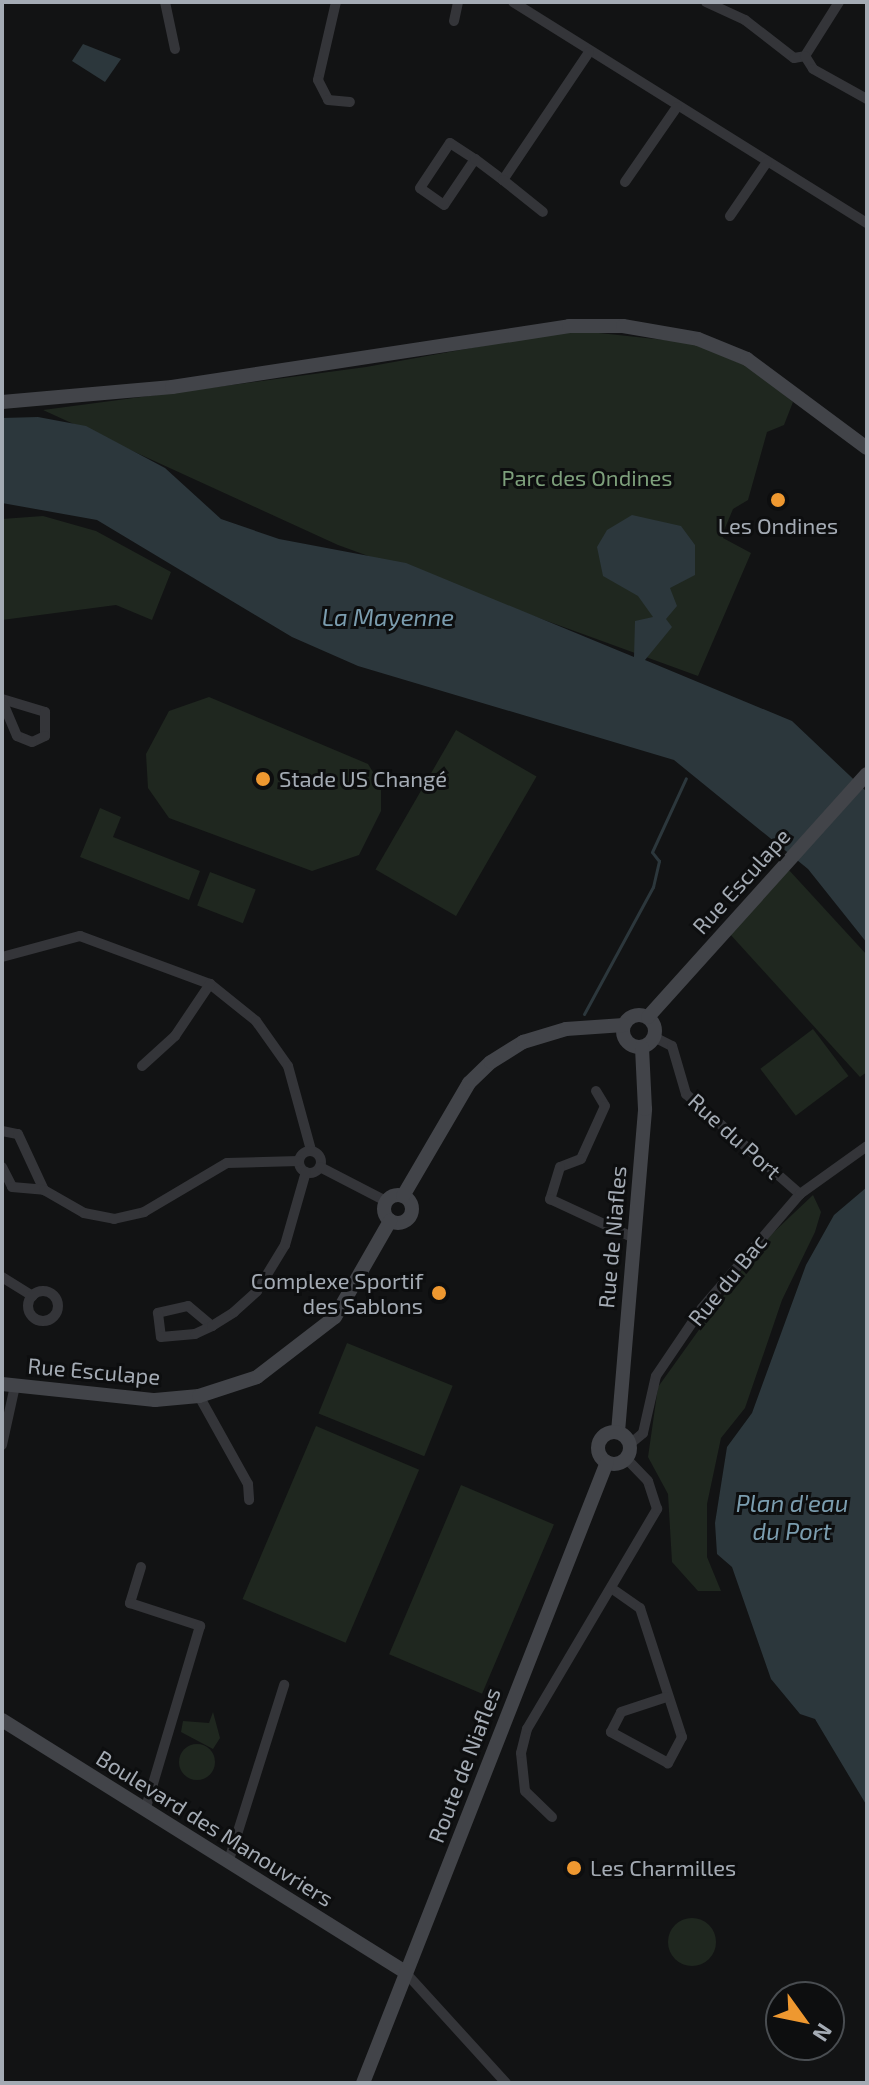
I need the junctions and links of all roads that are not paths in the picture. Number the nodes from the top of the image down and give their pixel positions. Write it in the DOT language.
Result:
graph roads {
  1 [pos="165,2"];
  2 [pos="336,2"];
  3 [pos="458,2"];
  4 [pos="513,2"];
  5 [pos="706,2"];
  6 [pos="839,2"];
  7 [pos="454,21"];
  8 [pos="175,49"];
  9 [pos="589,52"];
  10 [pos="805,56"];
  11 [pos="867,99"];
  12 [pos="350,102"];
  13 [pos="677,107"];
  14 [pos="475,159"];
  15 [pos="767,162"];
  16 [pos="503,180"];
  17 [pos="625,182"];
  18 [pos="543,212"];
  19 [pos="730,216"];
  20 [pos="867,223"];
  21 [pos="2,402"];
  22 [pos="867,448"];
  23 [pos="2,700"];
  24 [pos="867,774"];
  25 [pos="2,957"];
  26 [pos="210,984"];
  27 [pos="648,1017"];
  28 [pos="624,1025"];
  29 [pos="654,1037"];
  30 [pos="642,1047"];
  31 [pos="142,1066"];
  32 [pos="596,1091"];
  33 [pos="2,1131"];
  34 [pos="867,1146"];
  35 [pos="311,1150"];
  36 [pos="299,1161"];
  37 [pos="2,1167"];
  38 [pos="320,1167"];
  39 [pos="306,1172"];
  40 [pos="44,1190"];
  41 [pos="800,1194"];
  42 [pos="403,1196"];
  43 [pos="386,1201"];
  44 [pos="390,1221"];
  45 [pos="634,1238"];
  46 [pos="2,1277"];
  47 [pos="33,1296"];
  48 [pos="212,1326"];
  49 [pos="9,1385"];
  50 [pos="199,1396"];
  51 [pos="618,1432"];
  52 [pos="2,1445"];
  53 [pos="628,1451"];
  54 [pos="607,1462"];
  55 [pos="249,1500"];
  56 [pos="141,1567"];
  57 [pos="614,1590"];
  58 [pos="284,1685"];
  59 [pos="667,1697"];
  60 [pos="2,1720"];
  61 [pos="145,1811"];
  62 [pos="552,1817"];
  63 [pos="228,1863"];
  64 [pos="405,1972"];
  65 [pos="363,2083"];
  66 [pos="506,2083"];
  1 -- 8 [label="street"];
  2 -- 12 [label="street"];
  3 -- 7 [label="street"];
  4 -- 9 [label="street"];
  5 -- 10 [label="street"];
  6 -- 10 [label="street"];
  9 -- 13 [label="street"];
  9 -- 16 [label="street"];
  10 -- 11 [label="street"];
  13 -- 15 [label="street"];
  13 -- 17 [label="street"];
  14 -- 14 [label="street"];
  14 -- 16 [label="street"];
  15 -- 19 [label="street"];
  15 -- 20 [label="street"];
  16 -- 18 [label="street"];
  21 -- 22 [label="street"];
  23 -- 23 [label="street"];
  24 -- 27 [label="street, Rue Esculape"];
  25 -- 26 [label="street"];
  26 -- 31 [label="street"];
  26 -- 35 [label="street"];
  27 -- 28 [label="street"];
  27 -- 29 [label="street"];
  28 -- 30 [label="street"];
  28 -- 42 [label="street"];
  29 -- 30 [label="street"];
  29 -- 41 [label="street, Rue du Port"];
  30 -- 45 [label="street, Rue de Niafles"];
  32 -- 45 [label="street"];
  33 -- 40 [label="street"];
  34 -- 41 [label="street, Rue du Bac"];
  35 -- 36 [label="street"];
  35 -- 38 [label="street"];
  36 -- 39 [label="street"];
  36 -- 40 [label="street"];
  37 -- 40 [label="street"];
  38 -- 39 [label="street"];
  38 -- 43 [label="street"];
  39 -- 48 [label="street"];
  41 -- 53 [label="street, Rue du Bac"];
  42 -- 43 [label="street"];
  42 -- 44 [label="street, Rue Esculape"];
  43 -- 44 [label="street"];
  44 -- 50 [label="street, Rue Esculape"];
  45 -- 51 [label="street, Rue de Niafles"];
  46 -- 47 [label="street"];
  48 -- 48 [label="street"];
  49 -- 50 [label="street, Rue Esculape"];
  49 -- 52 [label="street"];
  50 -- 55 [label="street"];
  51 -- 53 [label="street"];
  51 -- 54 [label="street, Rue de Niafles"];
  53 -- 54 [label="street"];
  53 -- 57 [label="street"];
  54 -- 64 [label="street, Route de Niafles"];
  56 -- 61 [label="street"];
  57 -- 59 [label="street"];
  57 -- 62 [label="street"];
  58 -- 63 [label="street"];
  59 -- 59 [label="street"];
  60 -- 61 [label="street, Boulevard des Manouvriers"];
  61 -- 63 [label="street, Boulevard des Manouvriers"];
  63 -- 64 [label="street, Boulevard des Manouvriers"];
  64 -- 65 [label="street, Route de Niafles"];
  64 -- 66 [label="street"];
}
